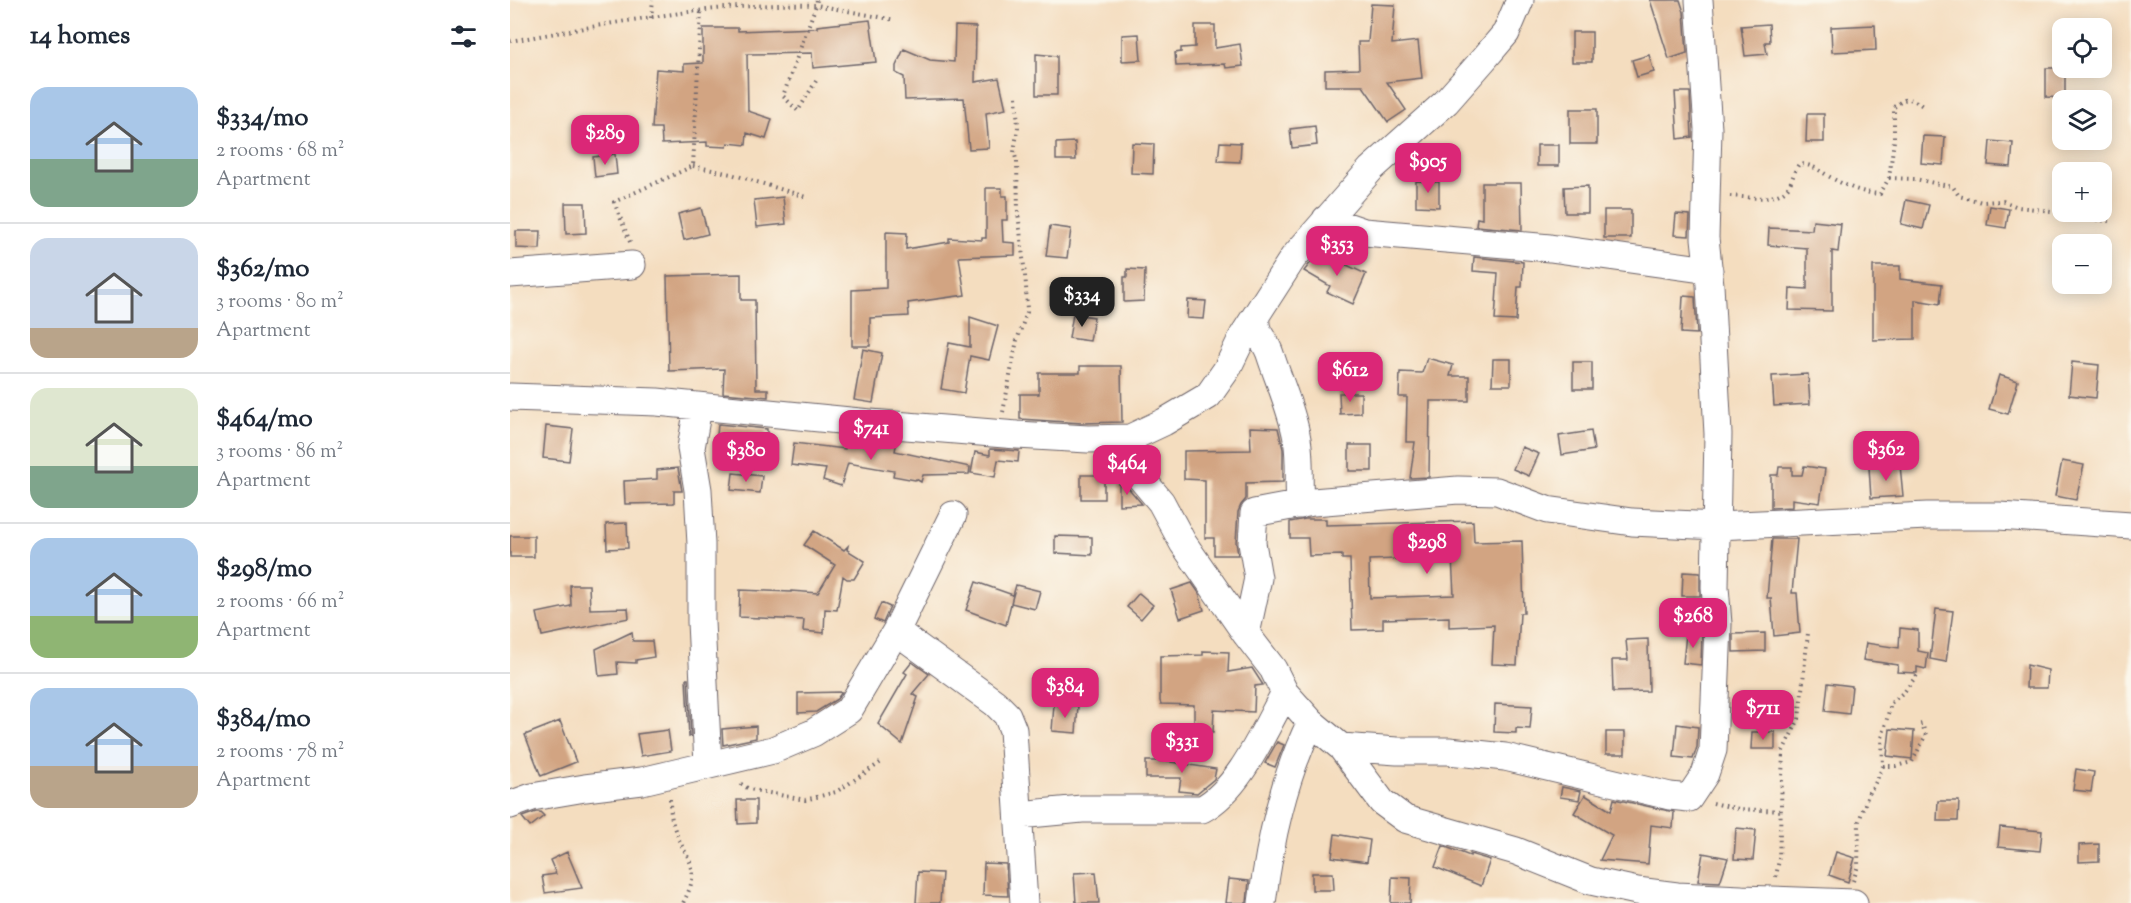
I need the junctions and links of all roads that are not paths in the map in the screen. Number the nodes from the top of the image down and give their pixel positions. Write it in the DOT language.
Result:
graph roads {
  1 [pos="1520,0"];
  2 [pos="1699,0"];
  3 [pos="1326,219"];
  4 [pos="632,265"];
  5 [pos="1709,270"];
  6 [pos="510,274"];
  7 [pos="1256,316"];
  8 [pos="510,397"];
  9 [pos="698,407"];
  10 [pos="1130,438"];
  11 [pos="1300,505"];
  12 [pos="953,515"];
  13 [pos="2131,525"];
  14 [pos="1717,526"];
  15 [pos="896,631"];
  16 [pos="1245,634"];
  17 [pos="1285,693"];
  18 [pos="1311,722"];
  19 [pos="1341,747"];
  20 [pos="708,765"];
  21 [pos="510,805"];
  22 [pos="1019,815"];
  23 [pos="1589,892"];
  24 [pos="1740,901"];
  25 [pos="1851,902"];
  26 [pos="1024,903"];
  27 [pos="1263,903"];
  1 -- 3 [label="street"];
  2 -- 5 [label="street"];
  3 -- 5 [label="street"];
  3 -- 7 [label="street"];
  4 -- 6 [label="street"];
  5 -- 14 [label="street"];
  7 -- 10 [label="street"];
  7 -- 11 [label="street"];
  8 -- 9 [label="street"];
  9 -- 10 [label="street"];
  9 -- 20 [label="street"];
  10 -- 16 [label="street"];
  11 -- 14 [label="street"];
  11 -- 16 [label="street"];
  12 -- 15 [label="street"];
  13 -- 14 [label="street"];
  14 -- 19 [label="street"];
  15 -- 20 [label="street"];
  15 -- 22 [label="street"];
  16 -- 17 [label="street"];
  17 -- 18 [label="street"];
  17 -- 22 [label="street"];
  18 -- 19 [label="street"];
  18 -- 27 [label="street"];
  19 -- 23 [label="street"];
  20 -- 21 [label="street"];
  22 -- 26 [label="street"];
  23 -- 24 [label="street"];
  24 -- 25 [label="street"];
}
